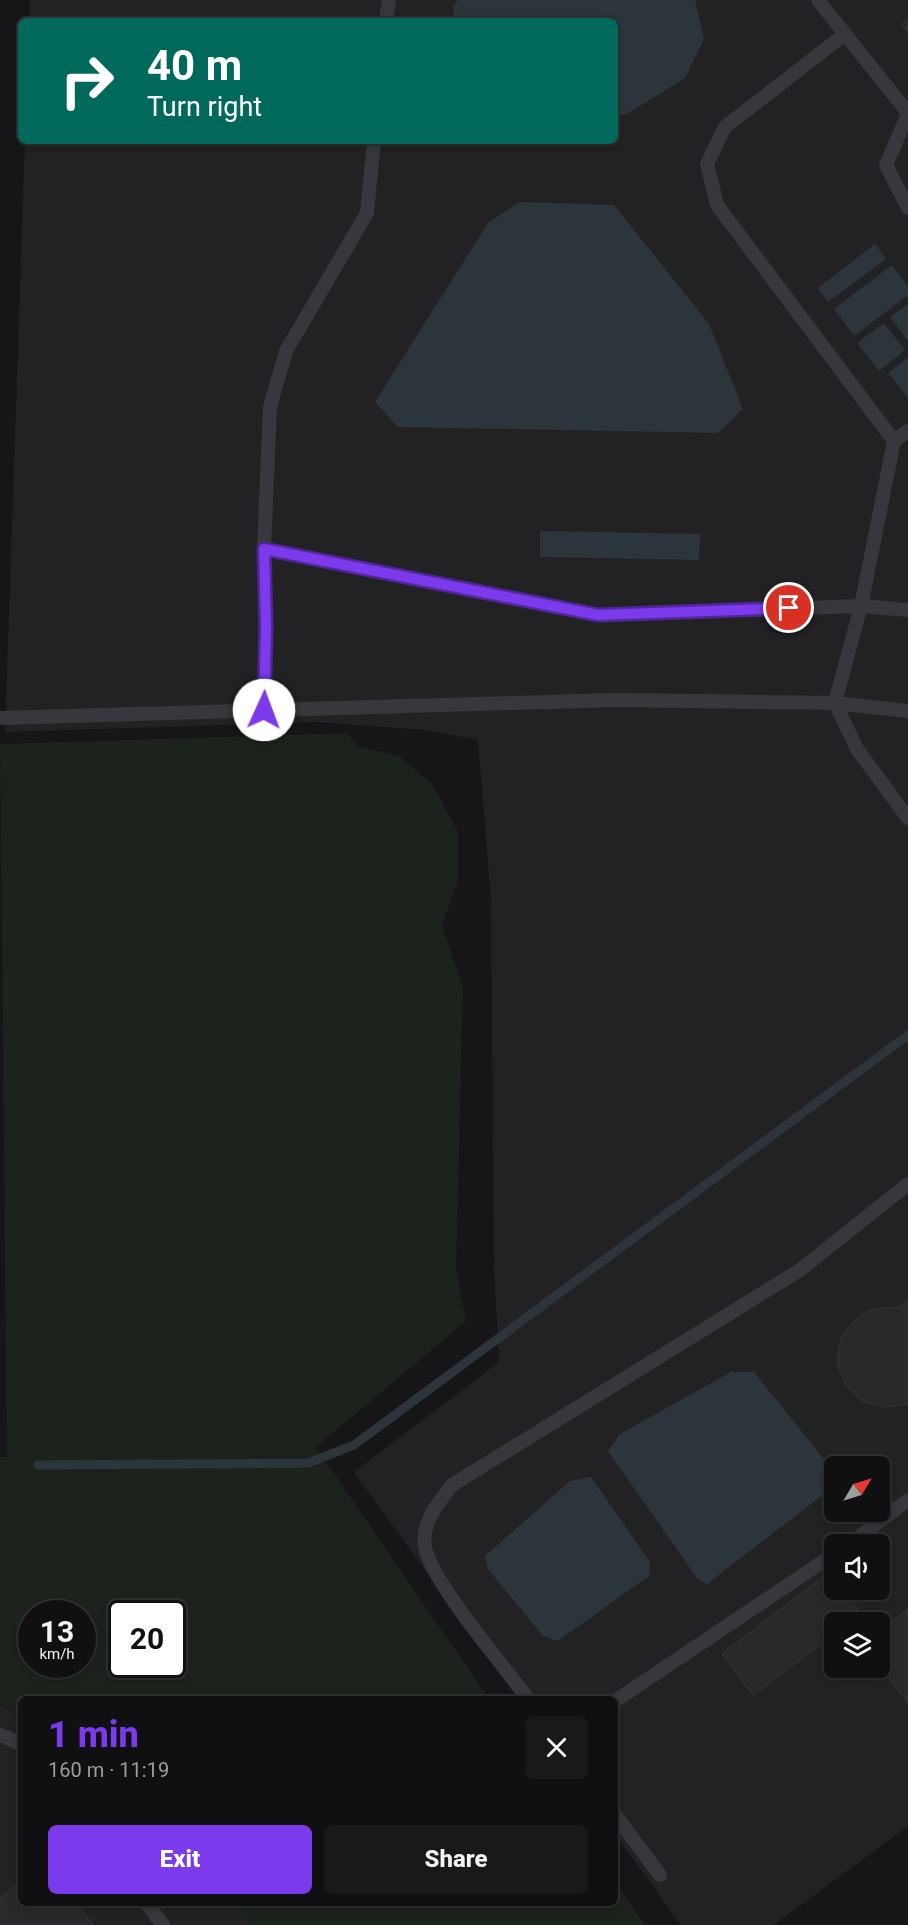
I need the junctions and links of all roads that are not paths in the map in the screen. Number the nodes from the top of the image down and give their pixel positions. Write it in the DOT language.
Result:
graph roads {
  1 [pos="389,0"];
  2 [pos="818,0"];
  3 [pos="386,18"];
  4 [pos="845,34"];
  5 [pos="908,114"];
  6 [pos="374,144"];
  7 [pos="908,208"];
  8 [pos="908,431"];
  9 [pos="894,441"];
  10 [pos="264,549"];
  11 [pos="861,606"];
  12 [pos="908,610"];
  13 [pos="835,703"];
  14 [pos="264,710"];
  15 [pos="908,711"];
  16 [pos="0,718"];
  17 [pos="908,818"];
  18 [pos="908,1185"];
  19 [pos="908,1500"];
  20 [pos="863,1534"];
  21 [pos="824,1561"];
  22 [pos="526,1696"];
  23 [pos="618,1699"];
  24 [pos="0,1735"];
  25 [pos="18,1743"];
  26 [pos="618,1819"];
  27 [pos="660,1875"];
  28 [pos="149,1906"];
  29 [pos="163,1925"];
  1 -- 3 [label="lane"];
  2 -- 4 [label="lane"];
  4 -- 5 [label="lane"];
  4 -- 9 [label="lane"];
  5 -- 7 [label="lane"];
  6 -- 10 [label="lane"];
  8 -- 9 [label="lane"];
  9 -- 11 [label="lane"];
  10 -- 11 [label="lane"];
  10 -- 14 [label="lane"];
  11 -- 12 [label="lane"];
  11 -- 13 [label="lane"];
  13 -- 14 [label="lane"];
  13 -- 15 [label="lane"];
  13 -- 17 [label="lane"];
  14 -- 16 [label="lane"];
  18 -- 22 [label="lane"];
  19 -- 20 [label="lane"];
  21 -- 23 [label="lane"];
  24 -- 25 [label="lane"];
  26 -- 27 [label="lane"];
  28 -- 29 [label="lane"];
}
